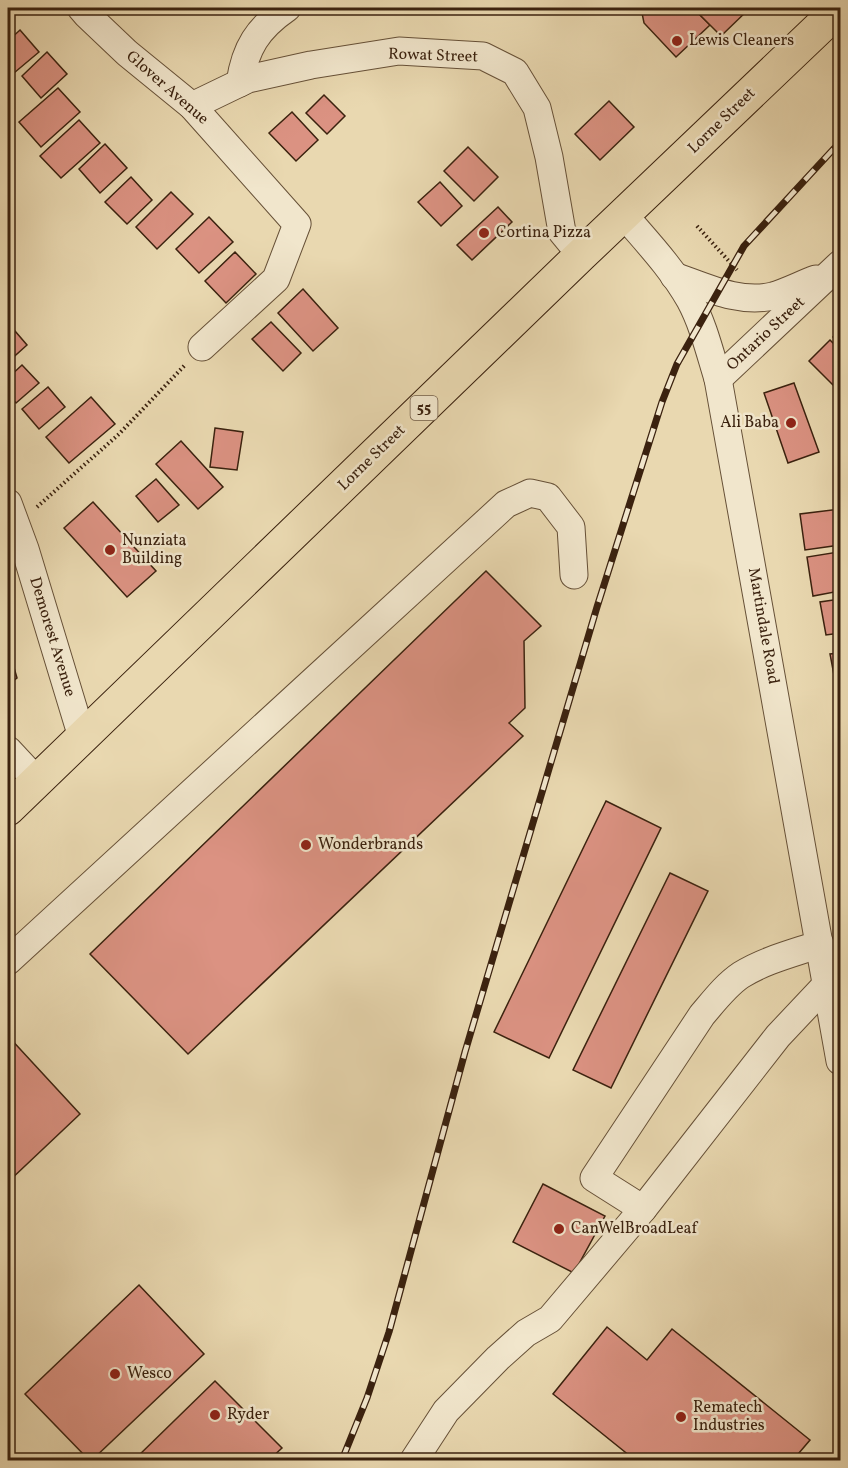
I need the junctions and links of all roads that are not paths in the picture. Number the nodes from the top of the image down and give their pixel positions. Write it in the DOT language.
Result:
graph roads {
  1 [pos="81,8"];
  2 [pos="287,8"];
  3 [pos="840,8"];
  4 [pos="240,83"];
  5 [pos="192,106"];
  6 [pos="624,215"];
  7 [pos="581,255"];
  8 [pos="836,268"];
  9 [pos="674,276"];
  10 [pos="202,347"];
  11 [pos="718,379"];
  12 [pos="12,515"];
  13 [pos="574,575"];
  14 [pos="82,737"];
  15 [pos="8,750"];
  16 [pos="37,781"];
  17 [pos="8,808"];
  18 [pos="820,944"];
  19 [pos="8,961"];
  20 [pos="827,984"];
  21 [pos="840,1054"];
  22 [pos="643,1209"];
  23 [pos="414,1461"];
  1 -- 5 [label="street, Glover Avenue"];
  2 -- 4 [label="street"];
  3 -- 6 [label="main road, Lorne Street / 55"];
  4 -- 5 [label="street, Rowat Street"];
  4 -- 7 [label="street, Rowat Street"];
  5 -- 10 [label="street, Glover Avenue"];
  6 -- 7 [label="main road, Lorne Street / 55"];
  6 -- 9 [label="street, Martindale Road"];
  7 -- 14 [label="main road, Lorne Street / 55"];
  8 -- 9 [label="street"];
  8 -- 11 [label="street, Ontario Street"];
  9 -- 11 [label="street, Martindale Road"];
  11 -- 18 [label="street, Martindale Road"];
  12 -- 14 [label="street, Demorest Avenue"];
  13 -- 19 [label="street"];
  14 -- 16 [label="main road, Lorne Street / 55"];
  15 -- 16 [label="street"];
  16 -- 17 [label="main road, Lorne Street / 55"];
  18 -- 20 [label="street, Martindale Road"];
  18 -- 22 [label="street"];
  20 -- 21 [label="street, Martindale Road"];
  20 -- 22 [label="street"];
  22 -- 23 [label="street"];
}
